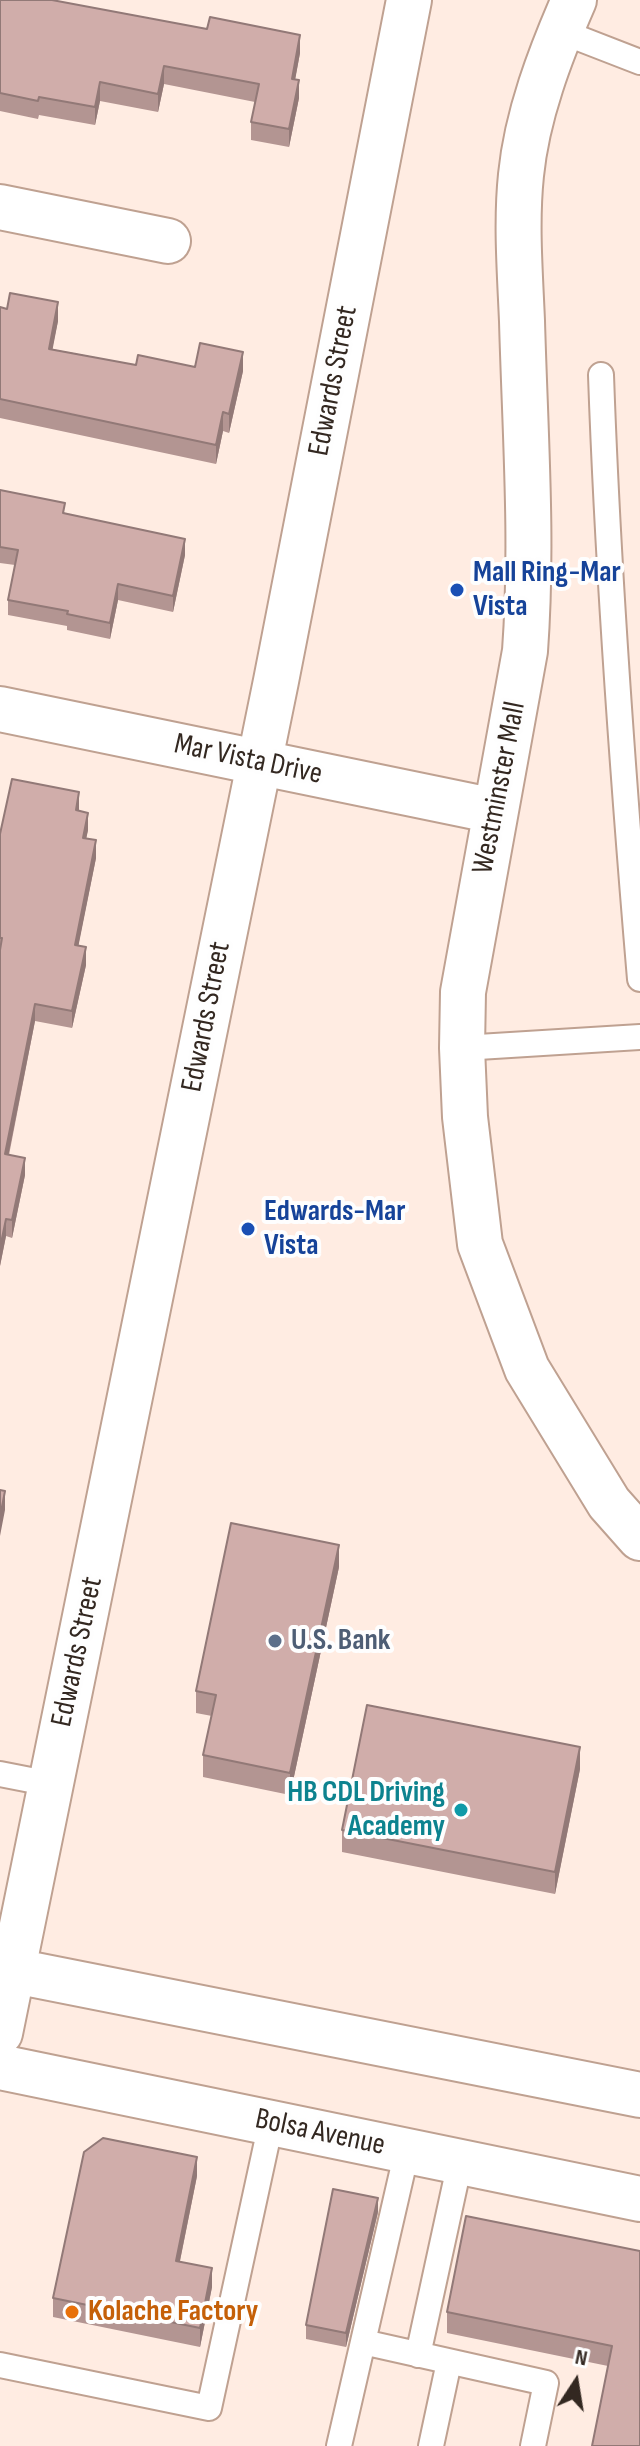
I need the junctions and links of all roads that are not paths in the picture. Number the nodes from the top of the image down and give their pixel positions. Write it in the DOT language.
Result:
graph roads {
  1 [pos="409,0"];
  2 [pos="567,16"];
  3 [pos="640,62"];
  4 [pos="0,207"];
  5 [pos="168,241"];
  6 [pos="601,375"];
  7 [pos="0,709"];
  8 [pos="259,762"];
  9 [pos="495,811"];
  10 [pos="640,979"];
  11 [pos="640,1037"];
  12 [pos="462,1048"];
  13 [pos="640,1538"];
  14 [pos="0,1774"];
  15 [pos="51,1784"];
  16 [pos="7,1970"];
  17 [pos="0,2033"];
  18 [pos="0,2067"];
  19 [pos="640,2095"];
  20 [pos="271,2123"];
  21 [pos="407,2151"];
  22 [pos="460,2162"];
  23 [pos="640,2199"];
  24 [pos="363,2342"];
  25 [pos="418,2355"];
  26 [pos="449,2362"];
  27 [pos="0,2365"];
  28 [pos="339,2446"];
  29 [pos="431,2446"];
  30 [pos="533,2446"];
  1 -- 8 [label="street, Edwards Street"];
  2 -- 3 [label="lane"];
  2 -- 9 [label="street, Westminster Mall"];
  4 -- 5 [label="street"];
  6 -- 10 [label="lane"];
  7 -- 8 [label="street, Mar Vista Drive"];
  8 -- 9 [label="street, Mar Vista Drive"];
  8 -- 15 [label="street, Edwards Street"];
  9 -- 12 [label="street, Westminster Mall"];
  11 -- 12 [label="lane"];
  12 -- 13 [label="street, Westminster Mall"];
  14 -- 15 [label="lane"];
  15 -- 16 [label="street, Edwards Street"];
  16 -- 17 [label="street, Edwards Street"];
  16 -- 19 [label="street"];
  18 -- 20 [label="street, Bolsa Avenue"];
  20 -- 21 [label="street, Bolsa Avenue"];
  20 -- 27 [label="lane"];
  21 -- 22 [label="street, Bolsa Avenue"];
  21 -- 24 [label="lane"];
  22 -- 23 [label="street, Bolsa Avenue"];
  22 -- 25 [label="lane"];
  24 -- 25 [label="lane"];
  24 -- 28 [label="lane"];
  25 -- 26 [label="lane"];
  26 -- 29 [label="lane"];
  26 -- 30 [label="lane"];
}
